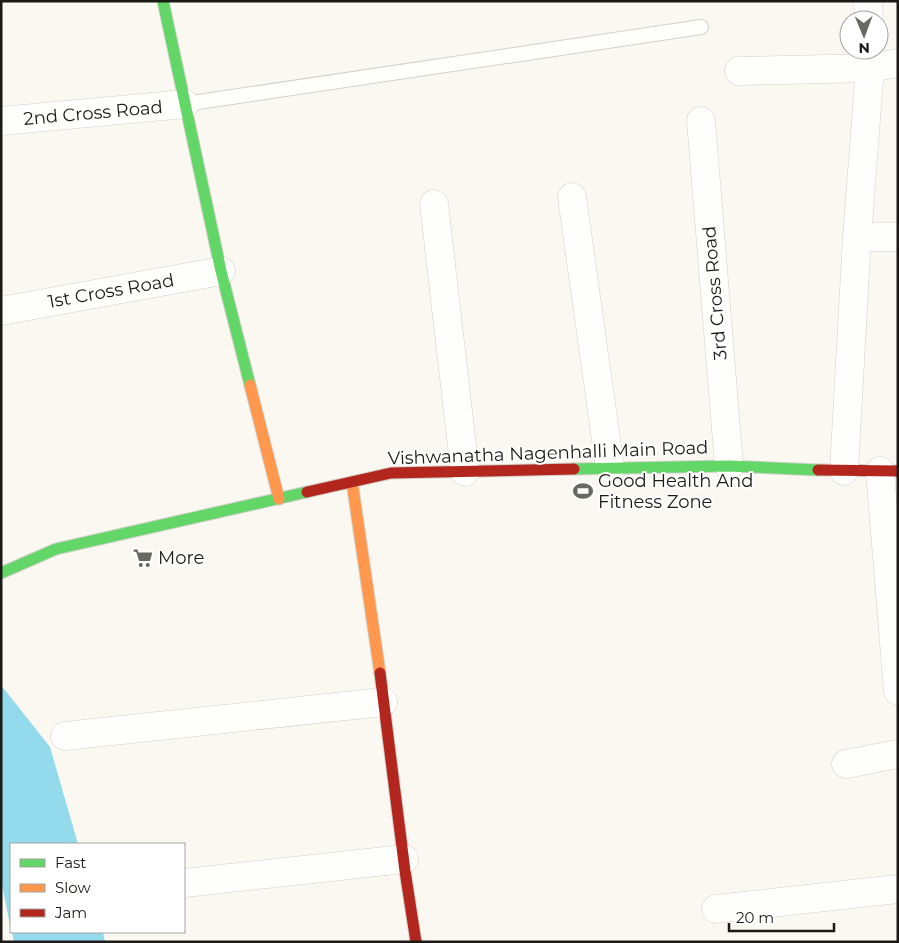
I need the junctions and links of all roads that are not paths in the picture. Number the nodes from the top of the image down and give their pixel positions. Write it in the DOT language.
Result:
graph roads {
  1 [pos="163,1"];
  2 [pos="701,27"];
  3 [pos="858,60"];
  4 [pos="869,60"];
  5 [pos="876,60"];
  6 [pos="898,63"];
  7 [pos="739,71"];
  8 [pos="185,104"];
  9 [pos="1,121"];
  10 [pos="701,121"];
  11 [pos="572,197"];
  12 [pos="434,204"];
  13 [pos="857,237"];
  14 [pos="898,237"];
  15 [pos="221,271"];
  16 [pos="1,311"];
  17 [pos="729,466"];
  18 [pos="610,468"];
  19 [pos="844,471"];
  20 [pos="889,471"];
  21 [pos="465,472"];
  22 [pos="352,482"];
  23 [pos="279,499"];
  24 [pos="1,572"];
  25 [pos="898,691"];
  26 [pos="383,702"];
  27 [pos="66,736"];
  28 [pos="898,754"];
  29 [pos="846,764"];
  30 [pos="404,859"];
  31 [pos="185,883"];
  32 [pos="898,889"];
  33 [pos="716,910"];
  34 [pos="416,942"];
  1 -- 8 [label="street"];
  2 -- 8 [label="lane"];
  3 -- 7 [label="street"];
  4 -- 13 [label="street"];
  5 -- 6 [label="street"];
  8 -- 9 [label="street, 2nd Cross Road"];
  8 -- 15 [label="street"];
  10 -- 17 [label="street, 3rd Cross Road"];
  11 -- 18 [label="street"];
  12 -- 21 [label="street"];
  13 -- 14 [label="street"];
  13 -- 19 [label="street"];
  15 -- 16 [label="street, 1st Cross Road"];
  15 -- 23 [label="street"];
  17 -- 18 [label="street, Vishwanatha Nagenhalli Main Road"];
  17 -- 19 [label="street, Vishwanatha Nagenhalli Main Road"];
  18 -- 21 [label="street, Vishwanatha Nagenhalli Main Road"];
  19 -- 20 [label="street, Vishwanatha Nagenhalli Main Road"];
  20 -- 25 [label="street"];
  21 -- 22 [label="street, Vishwanatha Nagenhalli Main Road"];
  22 -- 23 [label="street, Vishwanatha Nagenhalli Main Road"];
  22 -- 26 [label="street"];
  23 -- 24 [label="street, Vishwanatha Nagenhalli Main Road"];
  26 -- 27 [label="street"];
  26 -- 30 [label="street"];
  28 -- 29 [label="street"];
  30 -- 31 [label="street"];
  30 -- 34 [label="street"];
  32 -- 33 [label="street"];
}
